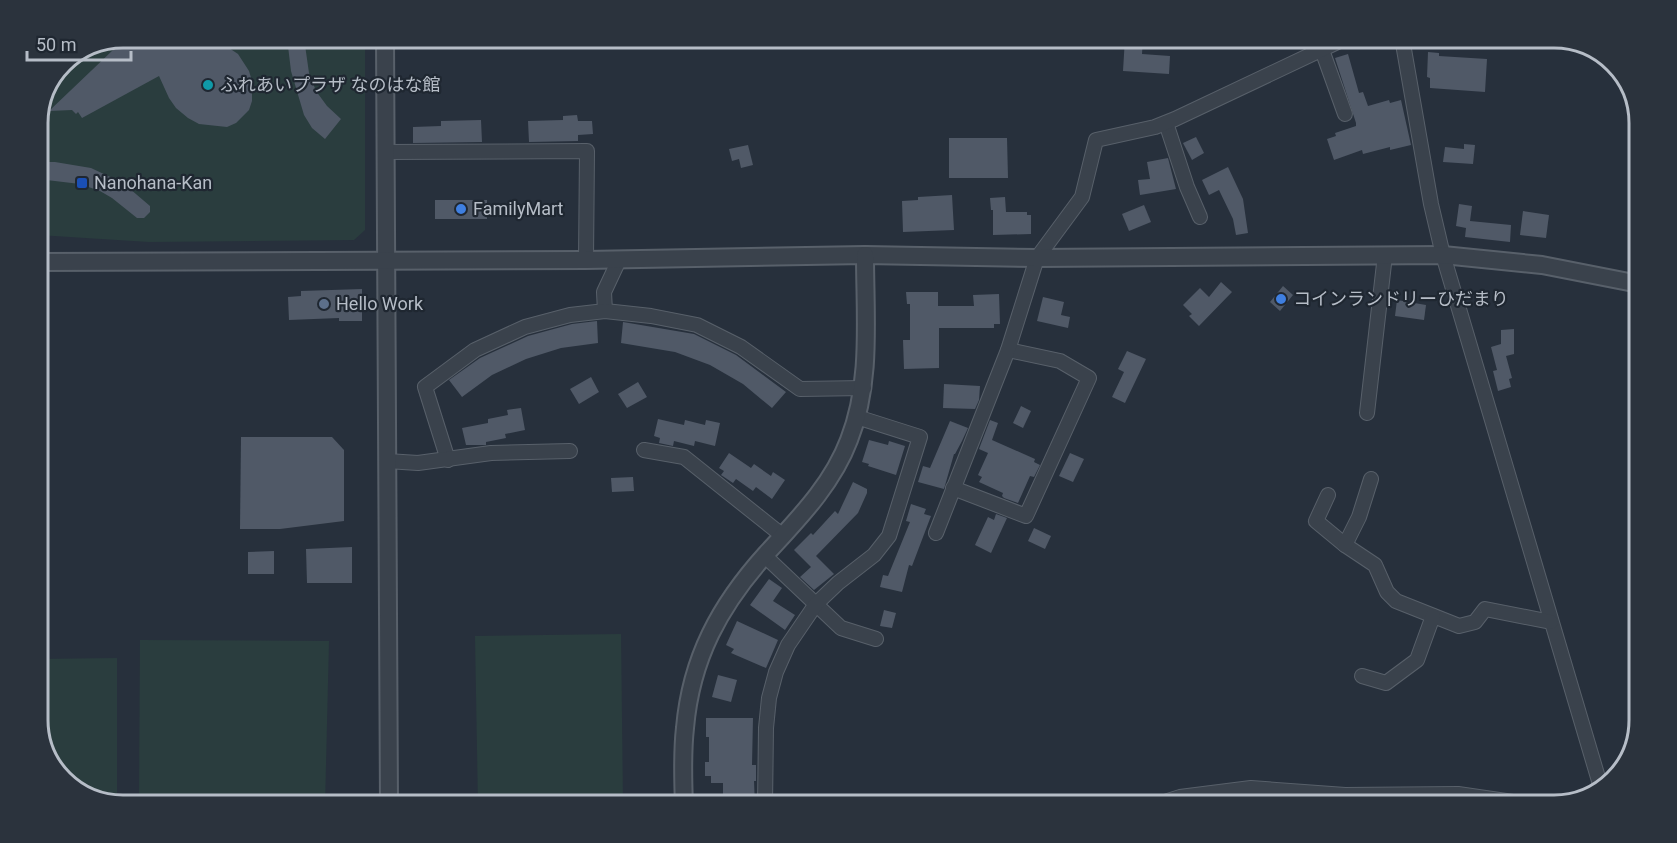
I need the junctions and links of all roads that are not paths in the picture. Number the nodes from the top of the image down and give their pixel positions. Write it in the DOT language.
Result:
graph roads {
  1 [pos="385,48"];
  2 [pos="1326,48"];
  3 [pos="1404,48"];
  4 [pos="1322,50"];
  5 [pos="1345,114"];
  6 [pos="1166,123"];
  7 [pos="386,152"];
  8 [pos="1200,217"];
  9 [pos="865,255"];
  10 [pos="1384,255"];
  11 [pos="1443,255"];
  12 [pos="1037,258"];
  13 [pos="386,260"];
  14 [pos="586,260"];
  15 [pos="619,260"];
  16 [pos="48,262"];
  17 [pos="1629,282"];
  18 [pos="605,311"];
  19 [pos="1008,350"];
  20 [pos="864,388"];
  21 [pos="1367,413"];
  22 [pos="857,417"];
  23 [pos="644,450"];
  24 [pos="570,451"];
  25 [pos="448,460"];
  26 [pos="387,461"];
  27 [pos="1371,479"];
  28 [pos="953,488"];
  29 [pos="1328,495"];
  30 [pos="936,533"];
  31 [pos="783,536"];
  32 [pos="1345,545"];
  33 [pos="765,556"];
  34 [pos="816,604"];
  35 [pos="1433,616"];
  36 [pos="1551,622"];
  37 [pos="876,639"];
  38 [pos="1362,676"];
  39 [pos="1599,780"];
  40 [pos="389,795"];
  41 [pos="684,795"];
  42 [pos="765,795"];
  43 [pos="1196,795"];
  44 [pos="1345,795"];
  45 [pos="1345,795"];
  46 [pos="1464,795"];
  1 -- 7 [label="street"];
  2 -- 4 [label="street"];
  3 -- 11 [label="street"];
  4 -- 5 [label="street"];
  4 -- 6 [label="street"];
  6 -- 8 [label="street"];
  6 -- 12 [label="street"];
  7 -- 13 [label="street"];
  7 -- 14 [label="street"];
  9 -- 12 [label="street"];
  9 -- 15 [label="street"];
  9 -- 20 [label="street"];
  10 -- 11 [label="street"];
  10 -- 12 [label="street"];
  10 -- 21 [label="street"];
  11 -- 17 [label="street"];
  11 -- 36 [label="street"];
  12 -- 19 [label="street"];
  13 -- 14 [label="street"];
  13 -- 16 [label="street"];
  13 -- 26 [label="street"];
  14 -- 15 [label="street"];
  15 -- 18 [label="street"];
  18 -- 20 [label="street"];
  18 -- 25 [label="street"];
  19 -- 28 [label="street"];
  19 -- 28 [label="street"];
  20 -- 22 [label="street"];
  22 -- 31 [label="street"];
  22 -- 34 [label="street"];
  23 -- 31 [label="street"];
  24 -- 25 [label="street"];
  25 -- 26 [label="street"];
  26 -- 40 [label="street"];
  27 -- 32 [label="street"];
  28 -- 30 [label="street"];
  29 -- 32 [label="street"];
  31 -- 33 [label="street"];
  32 -- 35 [label="street"];
  33 -- 34 [label="street"];
  33 -- 41 [label="street"];
  34 -- 37 [label="street"];
  34 -- 42 [label="street"];
  35 -- 36 [label="street"];
  35 -- 38 [label="street"];
  36 -- 39 [label="street"];
  43 -- 44 [label="street"];
  45 -- 46 [label="street"];
}
